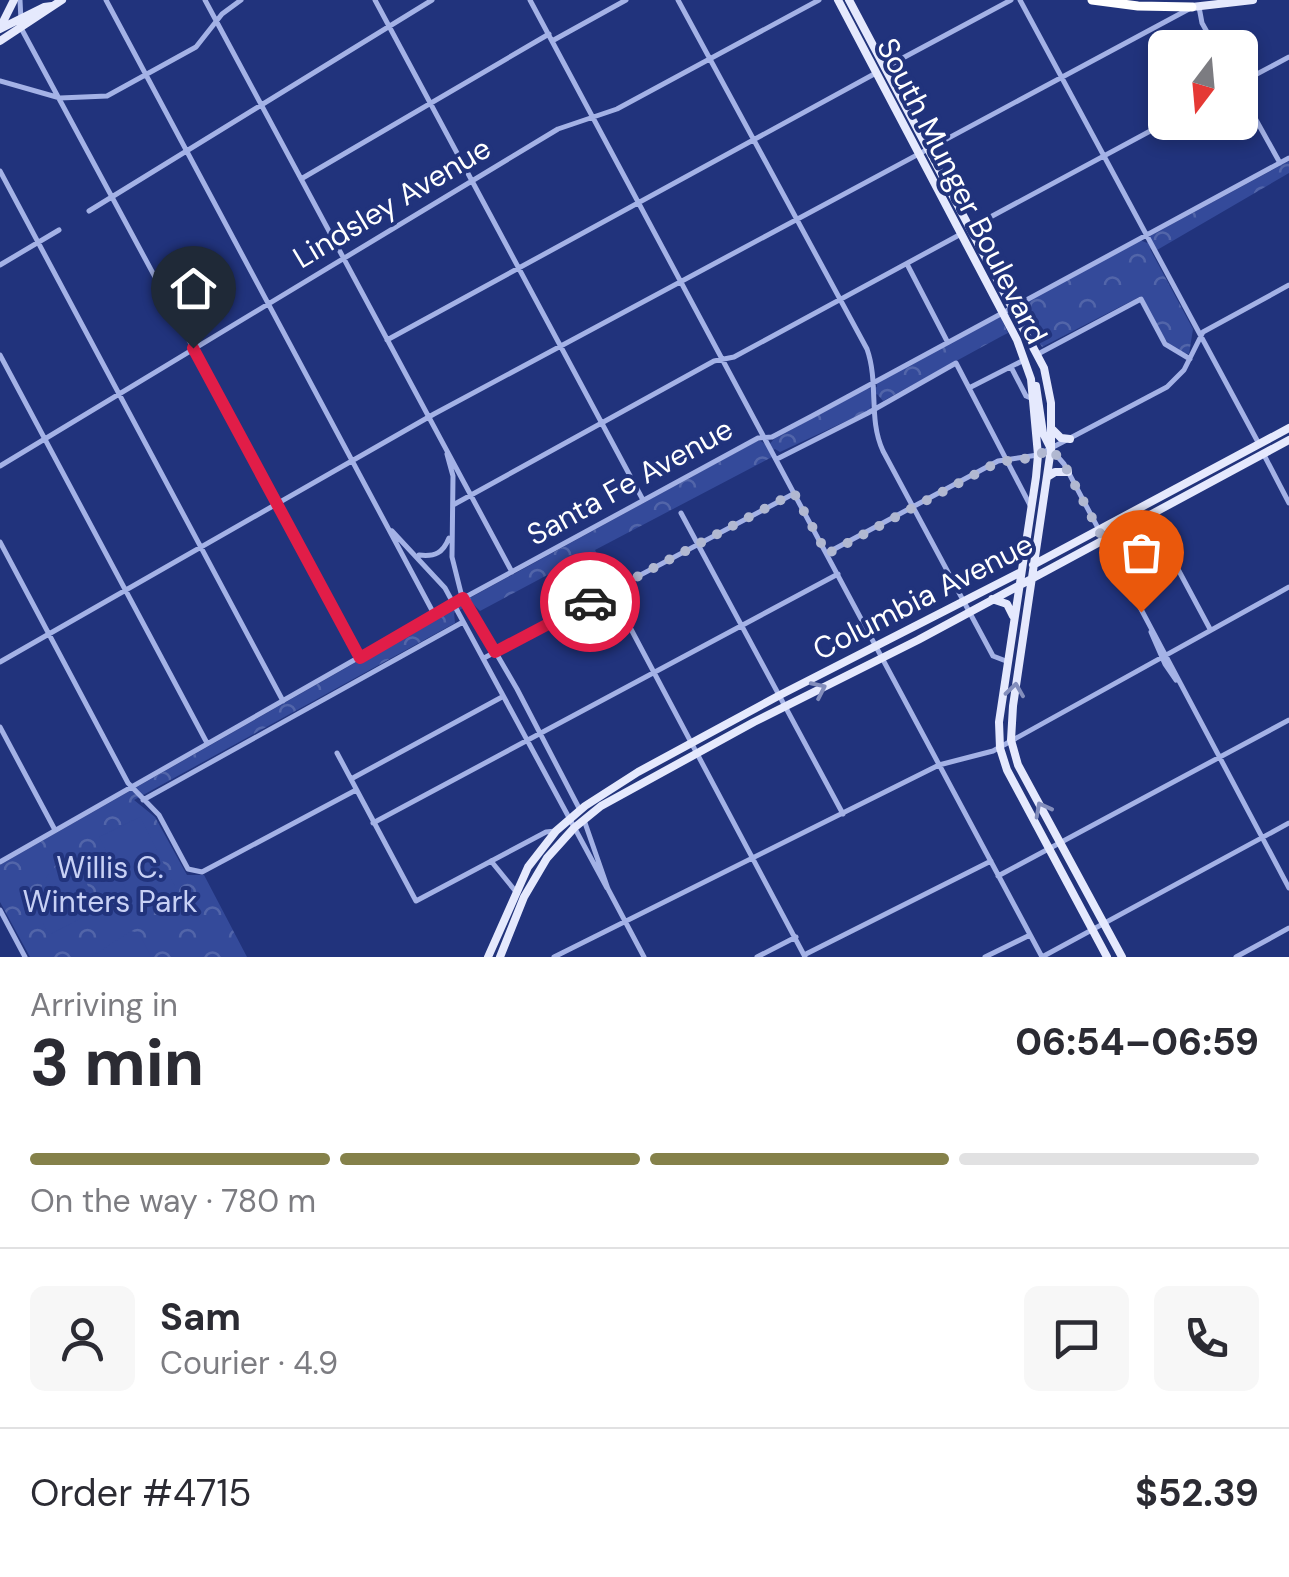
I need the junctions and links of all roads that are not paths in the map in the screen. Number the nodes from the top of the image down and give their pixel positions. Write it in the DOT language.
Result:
graph roads {
  1 [pos="16,0"];
  2 [pos="62,0"];
  3 [pos="106,0"];
  4 [pos="206,0"];
  5 [pos="242,0"];
  6 [pos="375,0"];
  7 [pos="432,0"];
  8 [pos="530,0"];
  9 [pos="626,0"];
  10 [pos="678,0"];
  11 [pos="819,0"];
  12 [pos="838,0"];
  13 [pos="850,0"];
  14 [pos="1011,0"];
  15 [pos="1020,0"];
  16 [pos="1092,0"];
  17 [pos="1252,0"];
  18 [pos="1196,7"];
  19 [pos="217,21"];
  20 [pos="19,22"];
  21 [pos="390,27"];
  22 [pos="0,29"];
  23 [pos="1206,30"];
  24 [pos="551,37"];
  25 [pos="0,41"];
  26 [pos="1289,57"];
  27 [pos="710,59"];
  28 [pos="884,68"];
  29 [pos="875,73"];
  30 [pos="1258,73"];
  31 [pos="146,75"];
  32 [pos="1060,77"];
  33 [pos="0,81"];
  34 [pos="60,98"];
  35 [pos="430,104"];
  36 [pos="261,105"];
  37 [pos="593,117"];
  38 [pos="1258,124"];
  39 [pos="1148,133"];
  40 [pos="754,139"];
  41 [pos="188,151"];
  42 [pos="923,151"];
  43 [pos="1104,157"];
  44 [pos="1289,158"];
  45 [pos="1280,164"];
  46 [pos="0,171"];
  47 [pos="301,180"];
  48 [pos="472,181"];
  49 [pos="112,196"];
  50 [pos="639,202"];
  51 [pos="89,211"];
  52 [pos="797,219"];
  53 [pos="59,230"];
  54 [pos="966,230"];
  55 [pos="1145,234"];
  56 [pos="38,242"];
  57 [pos="344,258"];
  58 [pos="906,263"];
  59 [pos="0,265"];
  60 [pos="518,268"];
  61 [pos="682,280"];
  62 [pos="1289,285"];
  63 [pos="840,299"];
  64 [pos="268,304"];
  65 [pos="1008,308"];
  66 [pos="1200,337"];
  67 [pos="388,340"];
  68 [pos="947,341"];
  69 [pos="560,345"];
  70 [pos="193,348"];
  71 [pos="1038,354"];
  72 [pos="0,355"];
  73 [pos="722,359"];
  74 [pos="1024,360"];
  75 [pos="1191,360"];
  76 [pos="1011,367"];
  77 [pos="1031,378"];
  78 [pos="874,382"];
  79 [pos="969,388"];
  80 [pos="118,394"];
  81 [pos="1033,399"];
  82 [pos="875,408"];
  83 [pos="429,417"];
  84 [pos="602,422"];
  85 [pos="1052,426"];
  86 [pos="1289,428"];
  87 [pos="766,437"];
  88 [pos="44,439"];
  89 [pos="1070,439"];
  90 [pos="1289,440"];
  91 [pos="445,446"];
  92 [pos="1051,449"];
  93 [pos="1261,449"];
  94 [pos="1038,455"];
  95 [pos="777,459"];
  96 [pos="1005,460"];
  97 [pos="353,461"];
  98 [pos="0,466"];
  99 [pos="1068,472"];
  100 [pos="1047,477"];
  101 [pos="1191,480"];
  102 [pos="1196,490"];
  103 [pos="794,493"];
  104 [pos="473,494"];
  105 [pos="1043,496"];
  106 [pos="643,500"];
  107 [pos="276,502"];
  108 [pos="1289,503"];
  109 [pos="453,505"];
  110 [pos="912,507"];
  111 [pos="1031,507"];
  112 [pos="681,513"];
  113 [pos="1148,515"];
  114 [pos="390,528"];
  115 [pos="1098,530"];
  116 [pos="1038,533"];
  117 [pos="451,534"];
  118 [pos="1102,540"];
  119 [pos="0,542"];
  120 [pos="698,544"];
  121 [pos="201,547"];
  122 [pos="1057,553"];
  123 [pos="416,554"];
  124 [pos="827,554"];
  125 [pos="1033,566"];
  126 [pos="598,568"];
  127 [pos="512,572"];
  128 [pos="1021,572"];
  129 [pos="838,574"];
  130 [pos="1031,578"];
  131 [pos="1019,586"];
  132 [pos="1289,587"];
  133 [pos="125,590"];
  134 [pos="609,592"];
  135 [pos="463,598"];
  136 [pos="992,599"];
  137 [pos="454,603"];
  138 [pos="967,607"];
  139 [pos="434,614"];
  140 [pos="1014,617"];
  141 [pos="463,622"];
  142 [pos="741,626"];
  143 [pos="1210,630"];
  144 [pos="50,633"];
  145 [pos="876,649"];
  146 [pos="495,652"];
  147 [pos="1164,656"];
  148 [pos="360,658"];
  149 [pos="482,659"];
  150 [pos="882,659"];
  151 [pos="1006,661"];
  152 [pos="0,662"];
  153 [pos="653,673"];
  154 [pos="780,695"];
  155 [pos="502,696"];
  156 [pos="283,701"];
  157 [pos="786,705"];
  158 [pos="1289,720"];
  159 [pos="0,727"];
  160 [pos="540,732"];
  161 [pos="526,740"];
  162 [pos="1011,740"];
  163 [pos="207,743"];
  164 [pos="691,743"];
  165 [pos="1000,748"];
  166 [pos="337,752"];
  167 [pos="697,753"];
  168 [pos="1219,758"];
  169 [pos="940,764"];
  170 [pos="351,778"];
  171 [pos="130,787"];
  172 [pos="356,790"];
  173 [pos="143,800"];
  174 [pos="581,814"];
  175 [pos="843,814"];
  176 [pos="569,818"];
  177 [pos="373,823"];
  178 [pos="1289,823"];
  179 [pos="574,828"];
  180 [pos="55,830"];
  181 [pos="556,831"];
  182 [pos="1262,838"];
  183 [pos="1061,843"];
  184 [pos="1050,849"];
  185 [pos="753,858"];
  186 [pos="490,861"];
  187 [pos="991,861"];
  188 [pos="0,862"];
  189 [pos="998,876"];
  190 [pos="1289,888"];
  191 [pos="608,889"];
  192 [pos="515,892"];
  193 [pos="524,897"];
  194 [pos="0,910"];
  195 [pos="626,922"];
  196 [pos="1103,924"];
  197 [pos="1289,928"];
  198 [pos="1092,929"];
  199 [pos="1030,935"];
  200 [pos="796,937"];
  201 [pos="805,956"];
  202 [pos="25,957"];
  203 [pos="488,957"];
  204 [pos="500,957"];
  205 [pos="554,957"];
  206 [pos="644,957"];
  207 [pos="757,957"];
  208 [pos="986,957"];
  209 [pos="1042,957"];
  210 [pos="1108,957"];
  211 [pos="1122,957"];
  212 [pos="1236,957"];
  1 -- 20 [label="street"];
  1 -- 22 [label="main road"];
  2 -- 20 [label="main road"];
  3 -- 31 [label="street"];
  4 -- 19 [label="street"];
  5 -- 19 [label="street"];
  6 -- 21 [label="street"];
  7 -- 21 [label="street"];
  8 -- 24 [label="street"];
  9 -- 24 [label="street"];
  10 -- 27 [label="street"];
  11 -- 27 [label="street, Lindsley Avenue"];
  12 -- 29 [label="main road, South Munger Boulevard"];
  13 -- 28 [label="main road, South Munger Boulevard"];
  14 -- 28 [label="street"];
  15 -- 32 [label="street"];
  16 -- 18 [label="highway"];
  17 -- 18 [label="main road"];
  18 -- 23 [label="street"];
  18 -- 32 [label="street"];
  19 -- 31 [label="street"];
  19 -- 36 [label="street"];
  20 -- 22 [label="main road"];
  20 -- 25 [label="main road"];
  20 -- 34 [label="street"];
  21 -- 35 [label="street"];
  21 -- 36 [label="street"];
  24 -- 35 [label="street"];
  24 -- 37 [label="street"];
  26 -- 30 [label="street"];
  27 -- 37 [label="street, Lindsley Avenue"];
  27 -- 40 [label="street"];
  28 -- 29 [label="street"];
  28 -- 42 [label="main road, South Munger Boulevard"];
  29 -- 40 [label="street"];
  29 -- 42 [label="main road, South Munger Boulevard"];
  31 -- 34 [label="street"];
  31 -- 41 [label="street"];
  32 -- 42 [label="street"];
  32 -- 43 [label="street"];
  33 -- 34 [label="street"];
  34 -- 49 [label="street"];
  35 -- 47 [label="street"];
  35 -- 48 [label="street"];
  36 -- 41 [label="street"];
  36 -- 47 [label="street"];
  37 -- 48 [label="street, Lindsley Avenue"];
  37 -- 50 [label="street"];
  38 -- 45 [label="street"];
  39 -- 43 [label="street"];
  40 -- 50 [label="street"];
  40 -- 52 [label="street"];
  41 -- 49 [label="street"];
  41 -- 64 [label="street"];
  42 -- 52 [label="street"];
  42 -- 54 [label="main road, South Munger Boulevard"];
  43 -- 54 [label="street"];
  43 -- 55 [label="street"];
  44 -- 45 [label="street, Santa Fe Avenue"];
  45 -- 55 [label="street, Santa Fe Avenue"];
  46 -- 56 [label="street"];
  47 -- 57 [label="street"];
  48 -- 57 [label="street, Lindsley Avenue"];
  48 -- 60 [label="street"];
  49 -- 51 [label="street"];
  49 -- 70 [label="street"];
  50 -- 60 [label="street"];
  50 -- 61 [label="street"];
  52 -- 61 [label="street"];
  52 -- 63 [label="street"];
  53 -- 56 [label="street"];
  54 -- 58 [label="street"];
  54 -- 65 [label="main road, South Munger Boulevard"];
  55 -- 65 [label="street, Santa Fe Avenue"];
  55 -- 66 [label="street"];
  56 -- 59 [label="street"];
  56 -- 80 [label="street"];
  57 -- 64 [label="street, Lindsley Avenue"];
  57 -- 67 [label="street"];
  58 -- 63 [label="street"];
  58 -- 68 [label="street"];
  60 -- 67 [label="street"];
  60 -- 69 [label="street"];
  61 -- 69 [label="street"];
  61 -- 73 [label="street"];
  62 -- 66 [label="street"];
  63 -- 73 [label="street"];
  63 -- 78 [label="street"];
  64 -- 70 [label="street, Lindsley Avenue"];
  64 -- 97 [label="street"];
  65 -- 68 [label="street, Santa Fe Avenue"];
  65 -- 71 [label="main road, South Munger Boulevard"];
  65 -- 74 [label="main road, South Munger Boulevard"];
  66 -- 75 [label="street"];
  66 -- 93 [label="street"];
  67 -- 83 [label="street"];
  68 -- 78 [label="street, Santa Fe Avenue"];
  69 -- 83 [label="street"];
  69 -- 84 [label="street"];
  70 -- 80 [label="street, Lindsley Avenue"];
  70 -- 107 [label="street"];
  71 -- 75 [label="street"];
  71 -- 85 [label="main road, South Munger Boulevard"];
  72 -- 88 [label="street"];
  73 -- 84 [label="street"];
  73 -- 87 [label="street"];
  74 -- 76 [label="street"];
  74 -- 77 [label="main road, South Munger Boulevard"];
  75 -- 89 [label="street"];
  76 -- 79 [label="street"];
  76 -- 81 [label="street"];
  77 -- 81 [label="main road, South Munger Boulevard"];
  77 -- 92 [label="main road"];
  78 -- 82 [label="street"];
  78 -- 87 [label="street, Santa Fe Avenue"];
  79 -- 82 [label="street"];
  79 -- 96 [label="street"];
  80 -- 88 [label="street, Lindsley Avenue"];
  80 -- 121 [label="street"];
  81 -- 94 [label="main road, South Munger Boulevard"];
  82 -- 95 [label="street"];
  82 -- 110 [label="street"];
  83 -- 91 [label="street"];
  83 -- 97 [label="street"];
  84 -- 104 [label="street"];
  84 -- 106 [label="street"];
  85 -- 89 [label="main road"];
  85 -- 92 [label="main road, South Munger Boulevard"];
  86 -- 93 [label="main road, Columbia Avenue"];
  87 -- 95 [label="street"];
  87 -- 106 [label="street, Santa Fe Avenue"];
  88 -- 98 [label="street, Lindsley Avenue"];
  88 -- 133 [label="street"];
  89 -- 92 [label="street"];
  90 -- 93 [label="main road, Columbia Avenue"];
  91 -- 104 [label="street"];
  91 -- 109 [label="street"];
  92 -- 94 [label="street"];
  92 -- 99 [label="street"];
  92 -- 100 [label="main road, South Munger Boulevard"];
  93 -- 101 [label="main road, Columbia Avenue"];
  93 -- 102 [label="main road, Columbia Avenue"];
  93 -- 108 [label="street"];
  94 -- 96 [label="street"];
  94 -- 105 [label="main road"];
  94 -- 111 [label="main road, South Munger Boulevard"];
  95 -- 103 [label="street"];
  96 -- 110 [label="street"];
  96 -- 111 [label="street"];
  97 -- 107 [label="street"];
  97 -- 114 [label="street"];
  99 -- 100 [label="main road"];
  99 -- 115 [label="street"];
  100 -- 105 [label="main road, South Munger Boulevard"];
  101 -- 102 [label="main road"];
  101 -- 115 [label="main road, Columbia Avenue"];
  102 -- 113 [label="main road, Columbia Avenue"];
  103 -- 120 [label="street"];
  103 -- 124 [label="street"];
  104 -- 109 [label="street"];
  104 -- 127 [label="street"];
  105 -- 116 [label="main road, South Munger Boulevard"];
  106 -- 127 [label="street, Santa Fe Avenue"];
  107 -- 121 [label="street"];
  107 -- 148 [label="street"];
  109 -- 117 [label="street"];
  110 -- 124 [label="street"];
  110 -- 138 [label="street"];
  111 -- 128 [label="main road, South Munger Boulevard"];
  112 -- 120 [label="street"];
  113 -- 118 [label="main road, Columbia Avenue"];
  113 -- 143 [label="street"];
  114 -- 123 [label="street"];
  114 -- 139 [label="street"];
  115 -- 118 [label="street"];
  115 -- 122 [label="main road, Columbia Avenue"];
  116 -- 122 [label="main road"];
  116 -- 125 [label="main road, South Munger Boulevard"];
  117 -- 123 [label="street"];
  117 -- 135 [label="street"];
  118 -- 130 [label="main road, Columbia Avenue"];
  118 -- 147 [label="street"];
  119 -- 144 [label="street"];
  120 -- 134 [label="street"];
  120 -- 142 [label="street"];
  121 -- 133 [label="street"];
  121 -- 156 [label="street"];
  122 -- 125 [label="main road, Columbia Avenue"];
  123 -- 137 [label="street"];
  124 -- 129 [label="street"];
  125 -- 128 [label="main road, Columbia Avenue"];
  125 -- 130 [label="main road, South Munger Boulevard"];
  126 -- 134 [label="street"];
  127 -- 135 [label="street, Santa Fe Avenue"];
  128 -- 131 [label="main road, South Munger Boulevard"];
  128 -- 138 [label="main road, Columbia Avenue"];
  129 -- 142 [label="street"];
  129 -- 145 [label="street"];
  130 -- 131 [label="main road, Columbia Avenue"];
  162 -- 130 [label="main road, South Munger Boulevard, one-way"];
  131 -- 136 [label="main road, Columbia Avenue"];
  131 -- 140 [label="main road, South Munger Boulevard"];
  132 -- 143 [label="street"];
  133 -- 144 [label="street"];
  133 -- 163 [label="street"];
  134 -- 146 [label="street"];
  134 -- 153 [label="street"];
  135 -- 137 [label="street, Santa Fe Avenue"];
  135 -- 146 [label="street"];
  136 -- 138 [label="main road, Columbia Avenue"];
  136 -- 140 [label="main road"];
  137 -- 139 [label="street, Santa Fe Avenue"];
  137 -- 141 [label="street"];
  138 -- 145 [label="main road, Columbia Avenue"];
  138 -- 150 [label="main road, Columbia Avenue"];
  138 -- 151 [label="street"];
  139 -- 148 [label="street, Santa Fe Avenue"];
  140 -- 151 [label="main road, South Munger Boulevard"];
  141 -- 149 [label="street"];
  141 -- 173 [label="street"];
  142 -- 153 [label="street"];
  142 -- 154 [label="street"];
  143 -- 147 [label="street"];
  144 -- 152 [label="street"];
  144 -- 171 [label="street"];
  145 -- 150 [label="street"];
  145 -- 154 [label="main road, Columbia Avenue"];
  146 -- 149 [label="street"];
  146 -- 160 [label="street"];
  147 -- 162 [label="street"];
  147 -- 168 [label="street"];
  148 -- 156 [label="street, Santa Fe Avenue"];
  149 -- 155 [label="street"];
  157 -- 150 [label="main road, Columbia Avenue, one-way"];
  150 -- 169 [label="street"];
  151 -- 165 [label="main road, South Munger Boulevard"];
  153 -- 160 [label="street"];
  153 -- 164 [label="street"];
  154 -- 157 [label="street"];
  154 -- 164 [label="main road, Columbia Avenue"];
  155 -- 161 [label="street"];
  155 -- 170 [label="street"];
  156 -- 163 [label="street, Santa Fe Avenue"];
  157 -- 167 [label="main road, Columbia Avenue"];
  157 -- 175 [label="street"];
  158 -- 168 [label="street"];
  159 -- 180 [label="street"];
  160 -- 161 [label="street"];
  160 -- 174 [label="street"];
  161 -- 176 [label="street"];
  161 -- 177 [label="street"];
  162 -- 165 [label="street"];
  183 -- 162 [label="main road, one-way"];
  163 -- 171 [label="street, Santa Fe Avenue"];
  164 -- 167 [label="street"];
  164 -- 174 [label="main road, Columbia Avenue"];
  165 -- 169 [label="street"];
  165 -- 184 [label="main road"];
  166 -- 170 [label="street"];
  167 -- 174 [label="main road, Columbia Avenue"];
  167 -- 185 [label="street"];
  168 -- 182 [label="street"];
  168 -- 183 [label="street"];
  169 -- 175 [label="street"];
  169 -- 187 [label="street"];
  170 -- 172 [label="street"];
  171 -- 173 [label="street"];
  171 -- 180 [label="street, Santa Fe Avenue"];
  172 -- 173 [label="street"];
  172 -- 177 [label="street"];
  174 -- 176 [label="main road"];
  174 -- 179 [label="main road"];
  174 -- 191 [label="street"];
  175 -- 185 [label="street"];
  176 -- 179 [label="street"];
  176 -- 181 [label="main road"];
  177 -- 186 [label="street"];
  178 -- 182 [label="street"];
  179 -- 191 [label="street"];
  179 -- 193 [label="main road"];
  180 -- 188 [label="street, Santa Fe Avenue"];
  181 -- 186 [label="street"];
  181 -- 192 [label="main road"];
  182 -- 190 [label="street"];
  182 -- 196 [label="street"];
  183 -- 184 [label="street"];
  183 -- 196 [label="main road"];
  184 -- 189 [label="street"];
  184 -- 198 [label="main road"];
  185 -- 195 [label="street"];
  185 -- 200 [label="street"];
  186 -- 192 [label="street"];
  187 -- 189 [label="street"];
  187 -- 201 [label="street"];
  189 -- 199 [label="street"];
  191 -- 195 [label="street"];
  192 -- 193 [label="street"];
  192 -- 203 [label="main road"];
  193 -- 204 [label="main road"];
  194 -- 202 [label="street"];
  195 -- 205 [label="street"];
  195 -- 206 [label="street"];
  196 -- 198 [label="street"];
  196 -- 211 [label="main road"];
  197 -- 212 [label="street"];
  198 -- 209 [label="street"];
  198 -- 210 [label="main road"];
  199 -- 208 [label="street"];
  199 -- 209 [label="street"];
  200 -- 201 [label="street"];
  200 -- 207 [label="street"];
}
